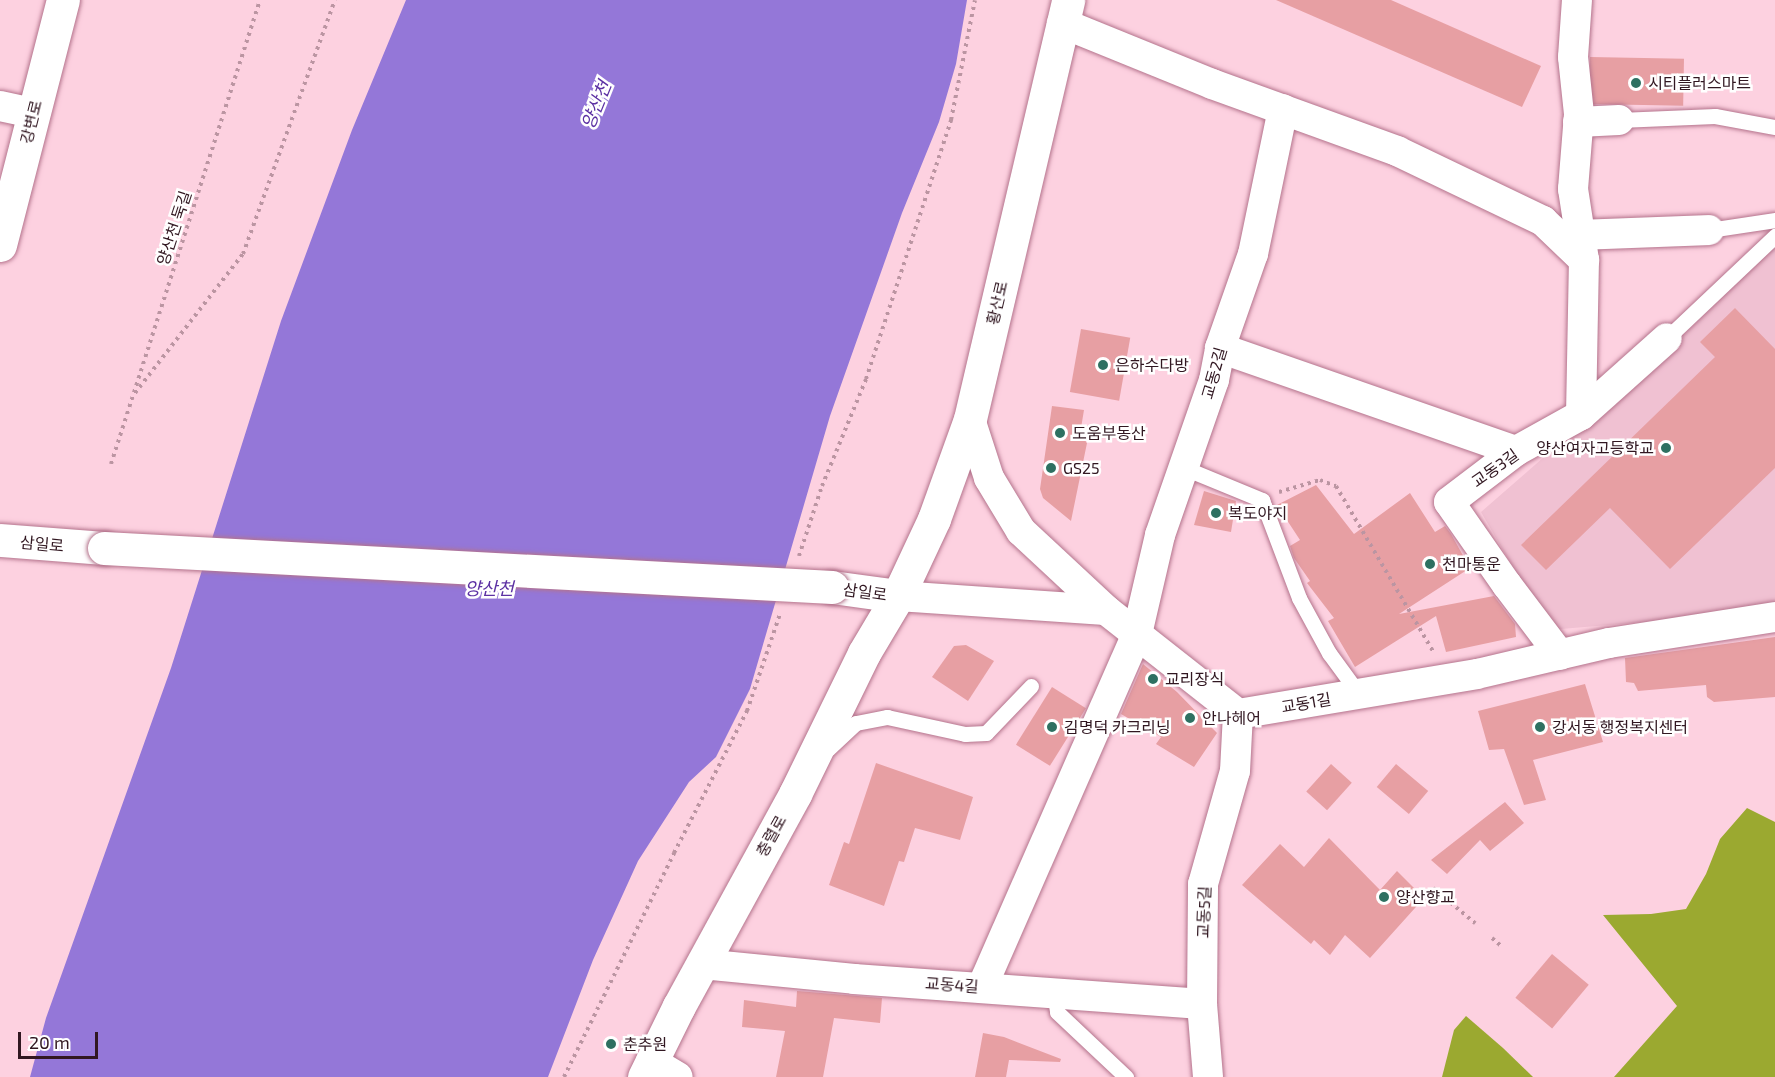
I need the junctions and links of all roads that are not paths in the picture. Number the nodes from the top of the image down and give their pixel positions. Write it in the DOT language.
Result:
graph roads {
  1 [pos="63,0"];
  2 [pos="1577,0"];
  3 [pos="1065,12"];
  4 [pos="0,106"];
  5 [pos="1283,110"];
  6 [pos="33,113"];
  7 [pos="1619,120"];
  8 [pos="1578,122"];
  9 [pos="1775,128"];
  10 [pos="1775,220"];
  11 [pos="1708,230"];
  12 [pos="1775,236"];
  13 [pos="0,245"];
  14 [pos="1582,248"];
  15 [pos="1667,338"];
  16 [pos="1221,348"];
  17 [pos="1581,416"];
  18 [pos="970,419"];
  19 [pos="1516,451"];
  20 [pos="1182,467"];
  21 [pos="0,540"];
  22 [pos="898,596"];
  23 [pos="1106,610"];
  24 [pos="1775,617"];
  25 [pos="1137,634"];
  26 [pos="1560,655"];
  27 [pos="1031,686"];
  28 [pos="1359,694"];
  29 [pos="1238,714"];
  30 [pos="804,772"];
  31 [pos="702,964"];
  32 [pos="982,987"];
  33 [pos="1054,992"];
  34 [pos="1202,1004"];
  35 [pos="658,1072"];
  36 [pos="1126,1077"];
  37 [pos="1208,1077"];
  1 -- 6 [label="main road, 강변로"];
  2 -- 8 [label="street"];
  3 -- 5 [label="street"];
  3 -- 18 [label="main road, 황산로"];
  4 -- 6 [label="street"];
  5 -- 14 [label="street"];
  5 -- 16 [label="street, 교동2길"];
  6 -- 13 [label="main road, 강변로"];
  7 -- 8 [label="street"];
  7 -- 9 [label="lane"];
  8 -- 14 [label="street"];
  10 -- 11 [label="lane"];
  11 -- 14 [label="street"];
  12 -- 15 [label="lane"];
  14 -- 17 [label="street"];
  15 -- 17 [label="street, 교동3길"];
  16 -- 19 [label="street"];
  16 -- 20 [label="street, 교동2길"];
  17 -- 19 [label="street, 교동3길"];
  18 -- 22 [label="main road, 황산로"];
  18 -- 23 [label="street"];
  19 -- 26 [label="street, 교동3길"];
  20 -- 25 [label="street, 교동2길"];
  20 -- 28 [label="lane"];
  21 -- 22 [label="main road, 삼일로, bridge"];
  22 -- 23 [label="street"];
  22 -- 30 [label="main road, 충렬로"];
  23 -- 25 [label="street"];
  24 -- 26 [label="street, 교동1길"];
  25 -- 29 [label="street"];
  25 -- 32 [label="street, 교동2길"];
  26 -- 28 [label="street, 교동1길"];
  27 -- 30 [label="lane"];
  28 -- 29 [label="street, 교동1길"];
  29 -- 34 [label="street, 교동5길"];
  30 -- 31 [label="main road, 충렬로"];
  31 -- 32 [label="street, 교동4길"];
  31 -- 35 [label="main road, 충렬로"];
  32 -- 33 [label="street, 교동4길"];
  33 -- 34 [label="street, 교동4길"];
  33 -- 36 [label="lane"];
  34 -- 37 [label="street, 교동5길"];
}
